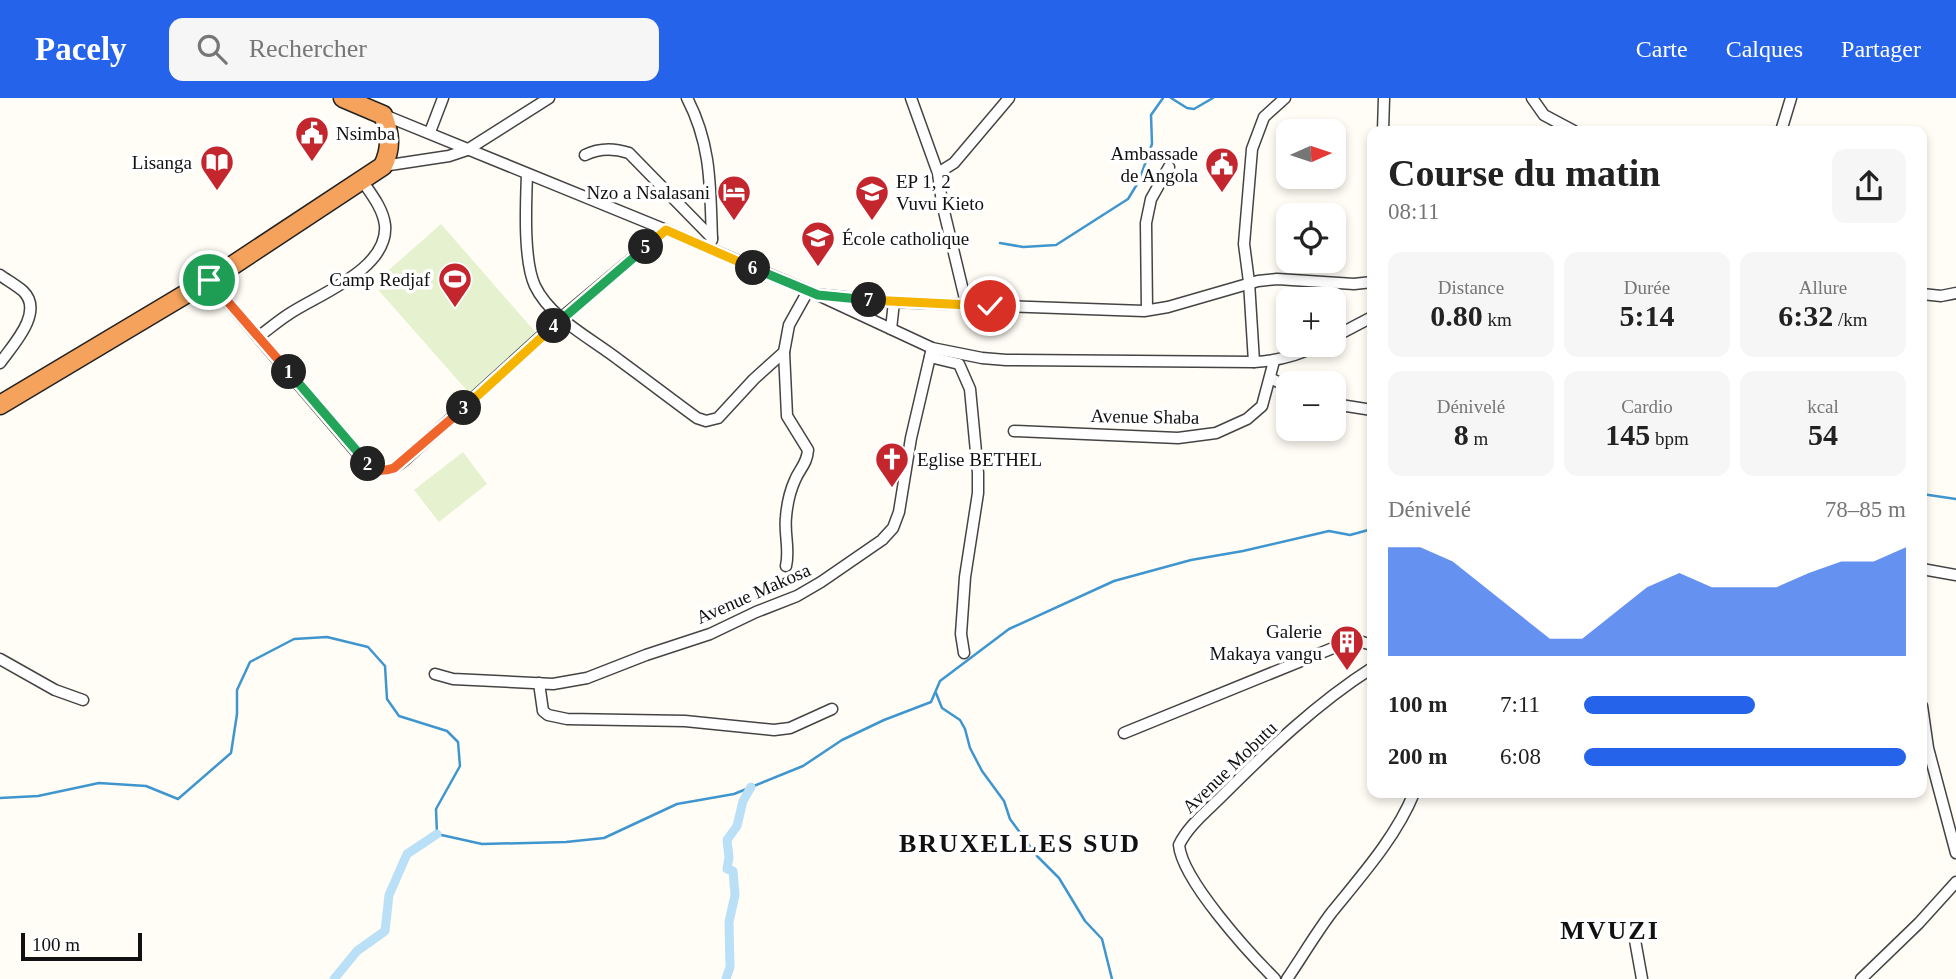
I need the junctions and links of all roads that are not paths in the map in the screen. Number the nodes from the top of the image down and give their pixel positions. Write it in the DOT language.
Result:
graph roads {
  1 [pos="343,98"];
  2 [pos="443,98"];
  3 [pos="549,98"];
  4 [pos="687,98"];
  5 [pos="911,98"];
  6 [pos="1009,98"];
  7 [pos="1285,98"];
  8 [pos="1384,98"];
  9 [pos="1532,98"];
  10 [pos="1791,98"];
  11 [pos="383,115"];
  12 [pos="1383,126"];
  13 [pos="1565,126"];
  14 [pos="1783,126"];
  15 [pos="430,132"];
  16 [pos="467,150"];
  17 [pos="585,155"];
  18 [pos="383,166"];
  19 [pos="1169,167"];
  20 [pos="938,173"];
  21 [pos="527,174"];
  22 [pos="363,181"];
  23 [pos="666,230"];
  24 [pos="712,238"];
  25 [pos="712,251"];
  26 [pos="0,275"];
  27 [pos="209,280"];
  28 [pos="1249,282"];
  29 [pos="1367,283"];
  30 [pos="813,293"];
  31 [pos="1956,293"];
  32 [pos="1927,295"];
  33 [pos="894,302"];
  34 [pos="966,303"];
  35 [pos="1147,310"];
  36 [pos="561,318"];
  37 [pos="1367,320"];
  38 [pos="891,329"];
  39 [pos="1346,331"];
  40 [pos="258,337"];
  41 [pos="784,352"];
  42 [pos="931,353"];
  43 [pos="1292,357"];
  44 [pos="1275,361"];
  45 [pos="1254,362"];
  46 [pos="0,363"];
  47 [pos="1270,378"];
  48 [pos="1276,381"];
  49 [pos="0,404"];
  50 [pos="1346,406"];
  51 [pos="1367,409"];
  52 [pos="1014,431"];
  53 [pos="786,566"];
  54 [pos="1927,570"];
  55 [pos="1956,575"];
  56 [pos="1367,643"];
  57 [pos="964,653"];
  58 [pos="0,659"];
  59 [pos="1367,672"];
  60 [pos="435,674"];
  61 [pos="539,683"];
  62 [pos="83,700"];
  63 [pos="832,709"];
  64 [pos="1124,733"];
  65 [pos="1927,741"];
  66 [pos="1412,798"];
  67 [pos="1956,853"];
  68 [pos="1956,882"];
  69 [pos="1635,940"];
  70 [pos="1275,979"];
  71 [pos="1287,979"];
  72 [pos="1642,979"];
  73 [pos="1861,979"];
  1 -- 11 [label="highway"];
  2 -- 15 [label="street"];
  3 -- 16 [label="street"];
  4 -- 24 [label="street"];
  5 -- 20 [label="street"];
  6 -- 20 [label="street"];
  7 -- 28 [label="street"];
  8 -- 12 [label="street"];
  9 -- 13 [label="street"];
  10 -- 14 [label="street"];
  11 -- 15 [label="street"];
  11 -- 18 [label="highway"];
  15 -- 16 [label="street"];
  16 -- 18 [label="street"];
  16 -- 21 [label="street"];
  17 -- 24 [label="street"];
  18 -- 22 [label="highway"];
  19 -- 35 [label="street"];
  20 -- 34 [label="street"];
  21 -- 23 [label="street"];
  21 -- 36 [label="street"];
  22 -- 27 [label="highway"];
  22 -- 40 [label="street"];
  23 -- 25 [label="street"];
  23 -- 36 [label="street"];
  24 -- 25 [label="street"];
  25 -- 30 [label="street"];
  26 -- 46 [label="street"];
  27 -- 40 [label="street"];
  27 -- 49 [label="highway"];
  28 -- 29 [label="street"];
  28 -- 35 [label="street"];
  28 -- 45 [label="street"];
  30 -- 33 [label="street"];
  30 -- 38 [label="street"];
  30 -- 41 [label="street"];
  31 -- 32 [label="street"];
  33 -- 34 [label="street"];
  33 -- 38 [label="street"];
  34 -- 35 [label="street"];
  36 -- 40 [label="street"];
  36 -- 41 [label="street"];
  37 -- 39 [label="street"];
  38 -- 42 [label="street"];
  41 -- 53 [label="street"];
  42 -- 45 [label="street"];
  42 -- 57 [label="street"];
  42 -- 61 [label="street, Avenue Makosa"];
  43 -- 44 [label="street"];
  44 -- 45 [label="street"];
  44 -- 47 [label="street, Avenue Shaba"];
  47 -- 48 [label="street"];
  47 -- 52 [label="street, Avenue Shaba"];
  50 -- 51 [label="street"];
  54 -- 55 [label="street"];
  56 -- 64 [label="street"];
  58 -- 62 [label="street"];
  59 -- 70 [label="street, Avenue Mobutu"];
  60 -- 61 [label="street, Avenue Makosa"];
  61 -- 63 [label="street"];
  65 -- 67 [label="street"];
  66 -- 71 [label="street"];
  68 -- 73 [label="street"];
  69 -- 72 [label="street"];
}
